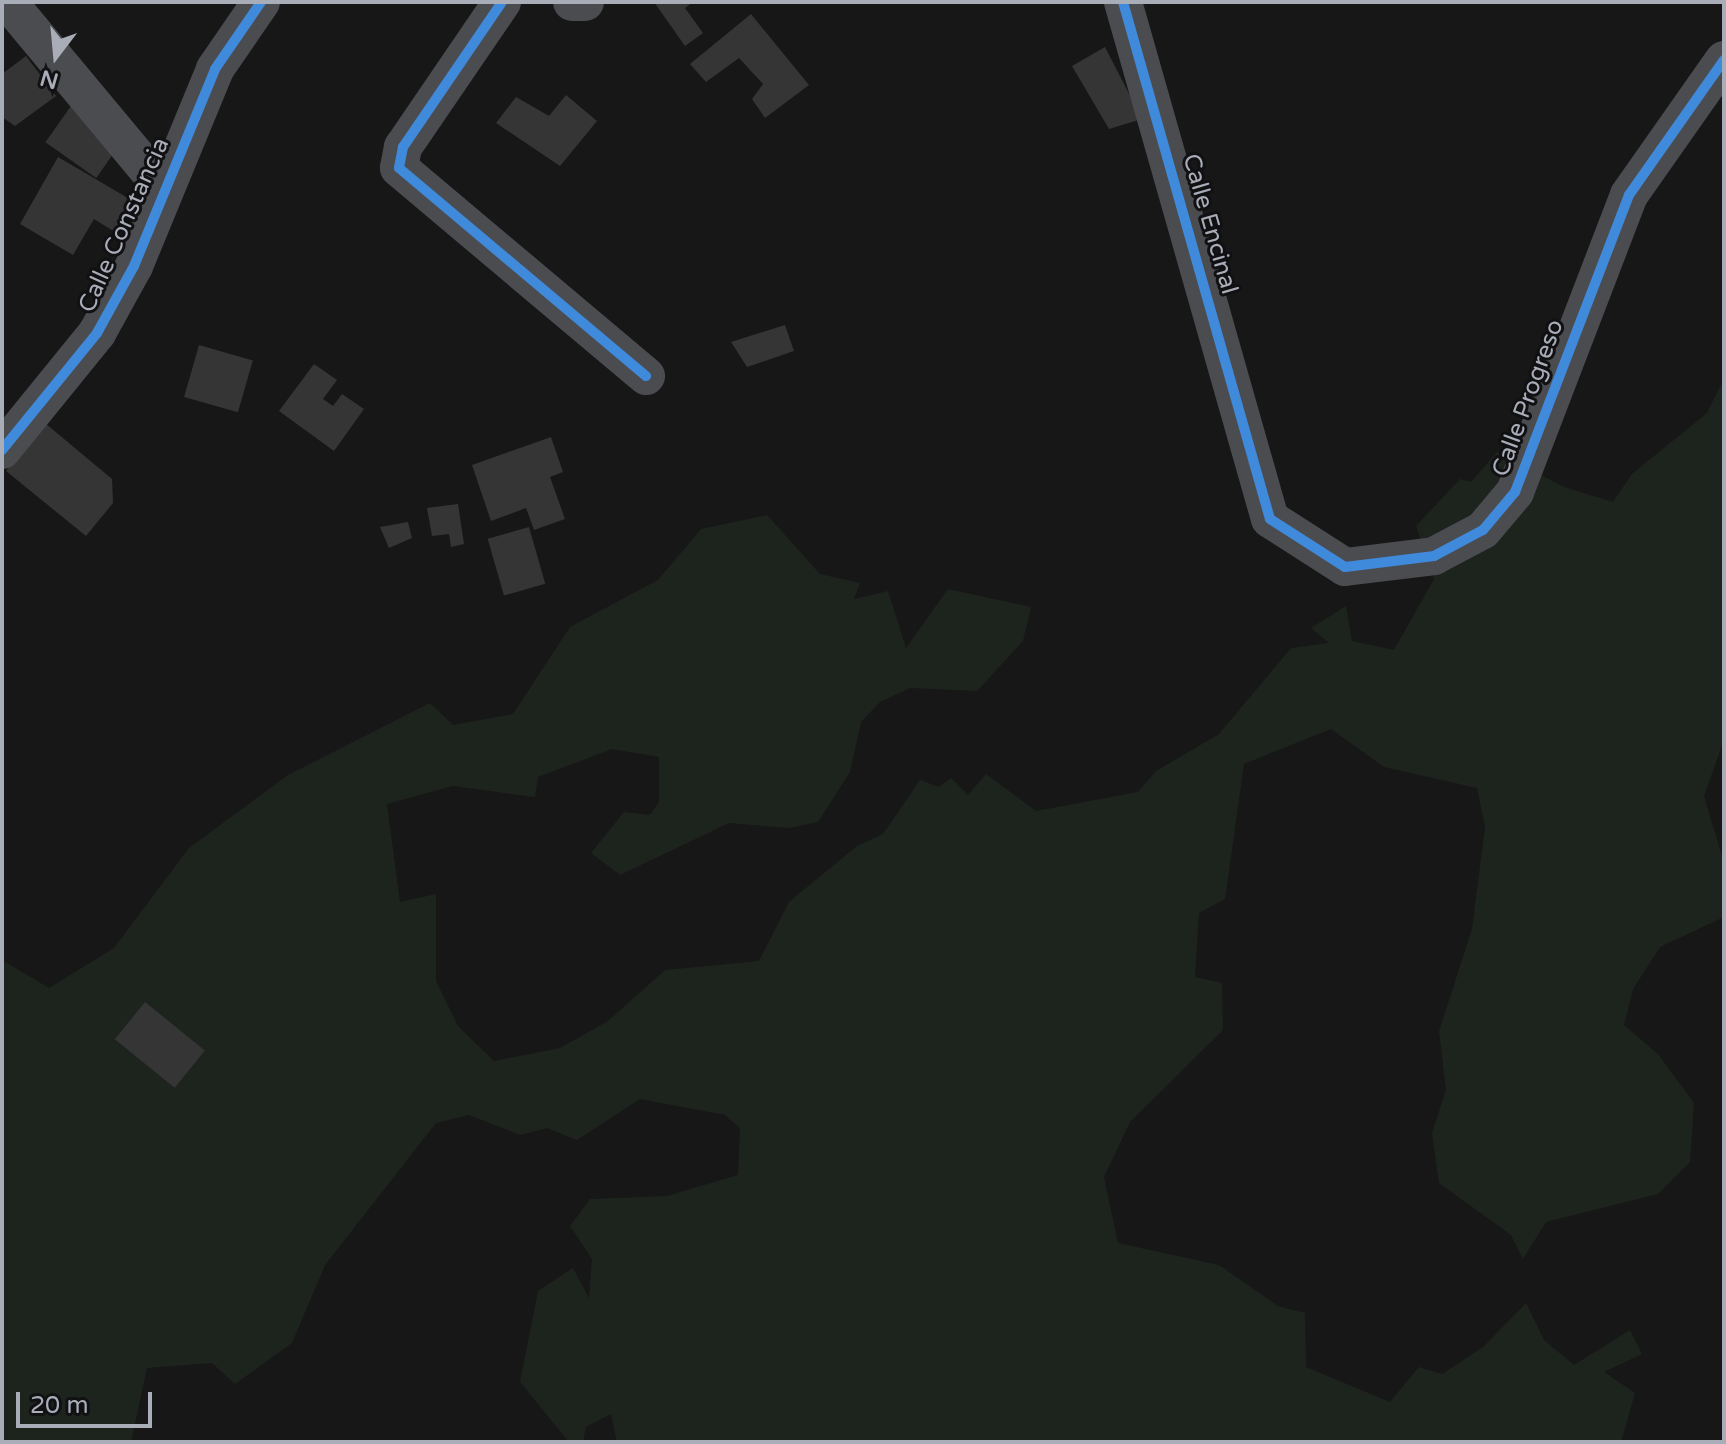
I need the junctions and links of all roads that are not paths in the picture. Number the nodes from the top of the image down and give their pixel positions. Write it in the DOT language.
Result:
graph roads {
  1 [pos="8,2"];
  2 [pos="261,2"];
  3 [pos="502,2"];
  4 [pos="572,2"];
  5 [pos="585,2"];
  6 [pos="1123,2"];
  7 [pos="1724,60"];
  8 [pos="163,188"];
  9 [pos="646,376"];
  10 [pos="2,450"];
  11 [pos="1248,460"];
  1 -- 8 [label="street"];
  2 -- 8 [label="street, Calle Constancia"];
  3 -- 9 [label="street"];
  4 -- 5 [label="street"];
  6 -- 11 [label="street, Calle Encinal"];
  7 -- 11 [label="street, Calle Progreso"];
  8 -- 10 [label="street, Calle Constancia"];
}
